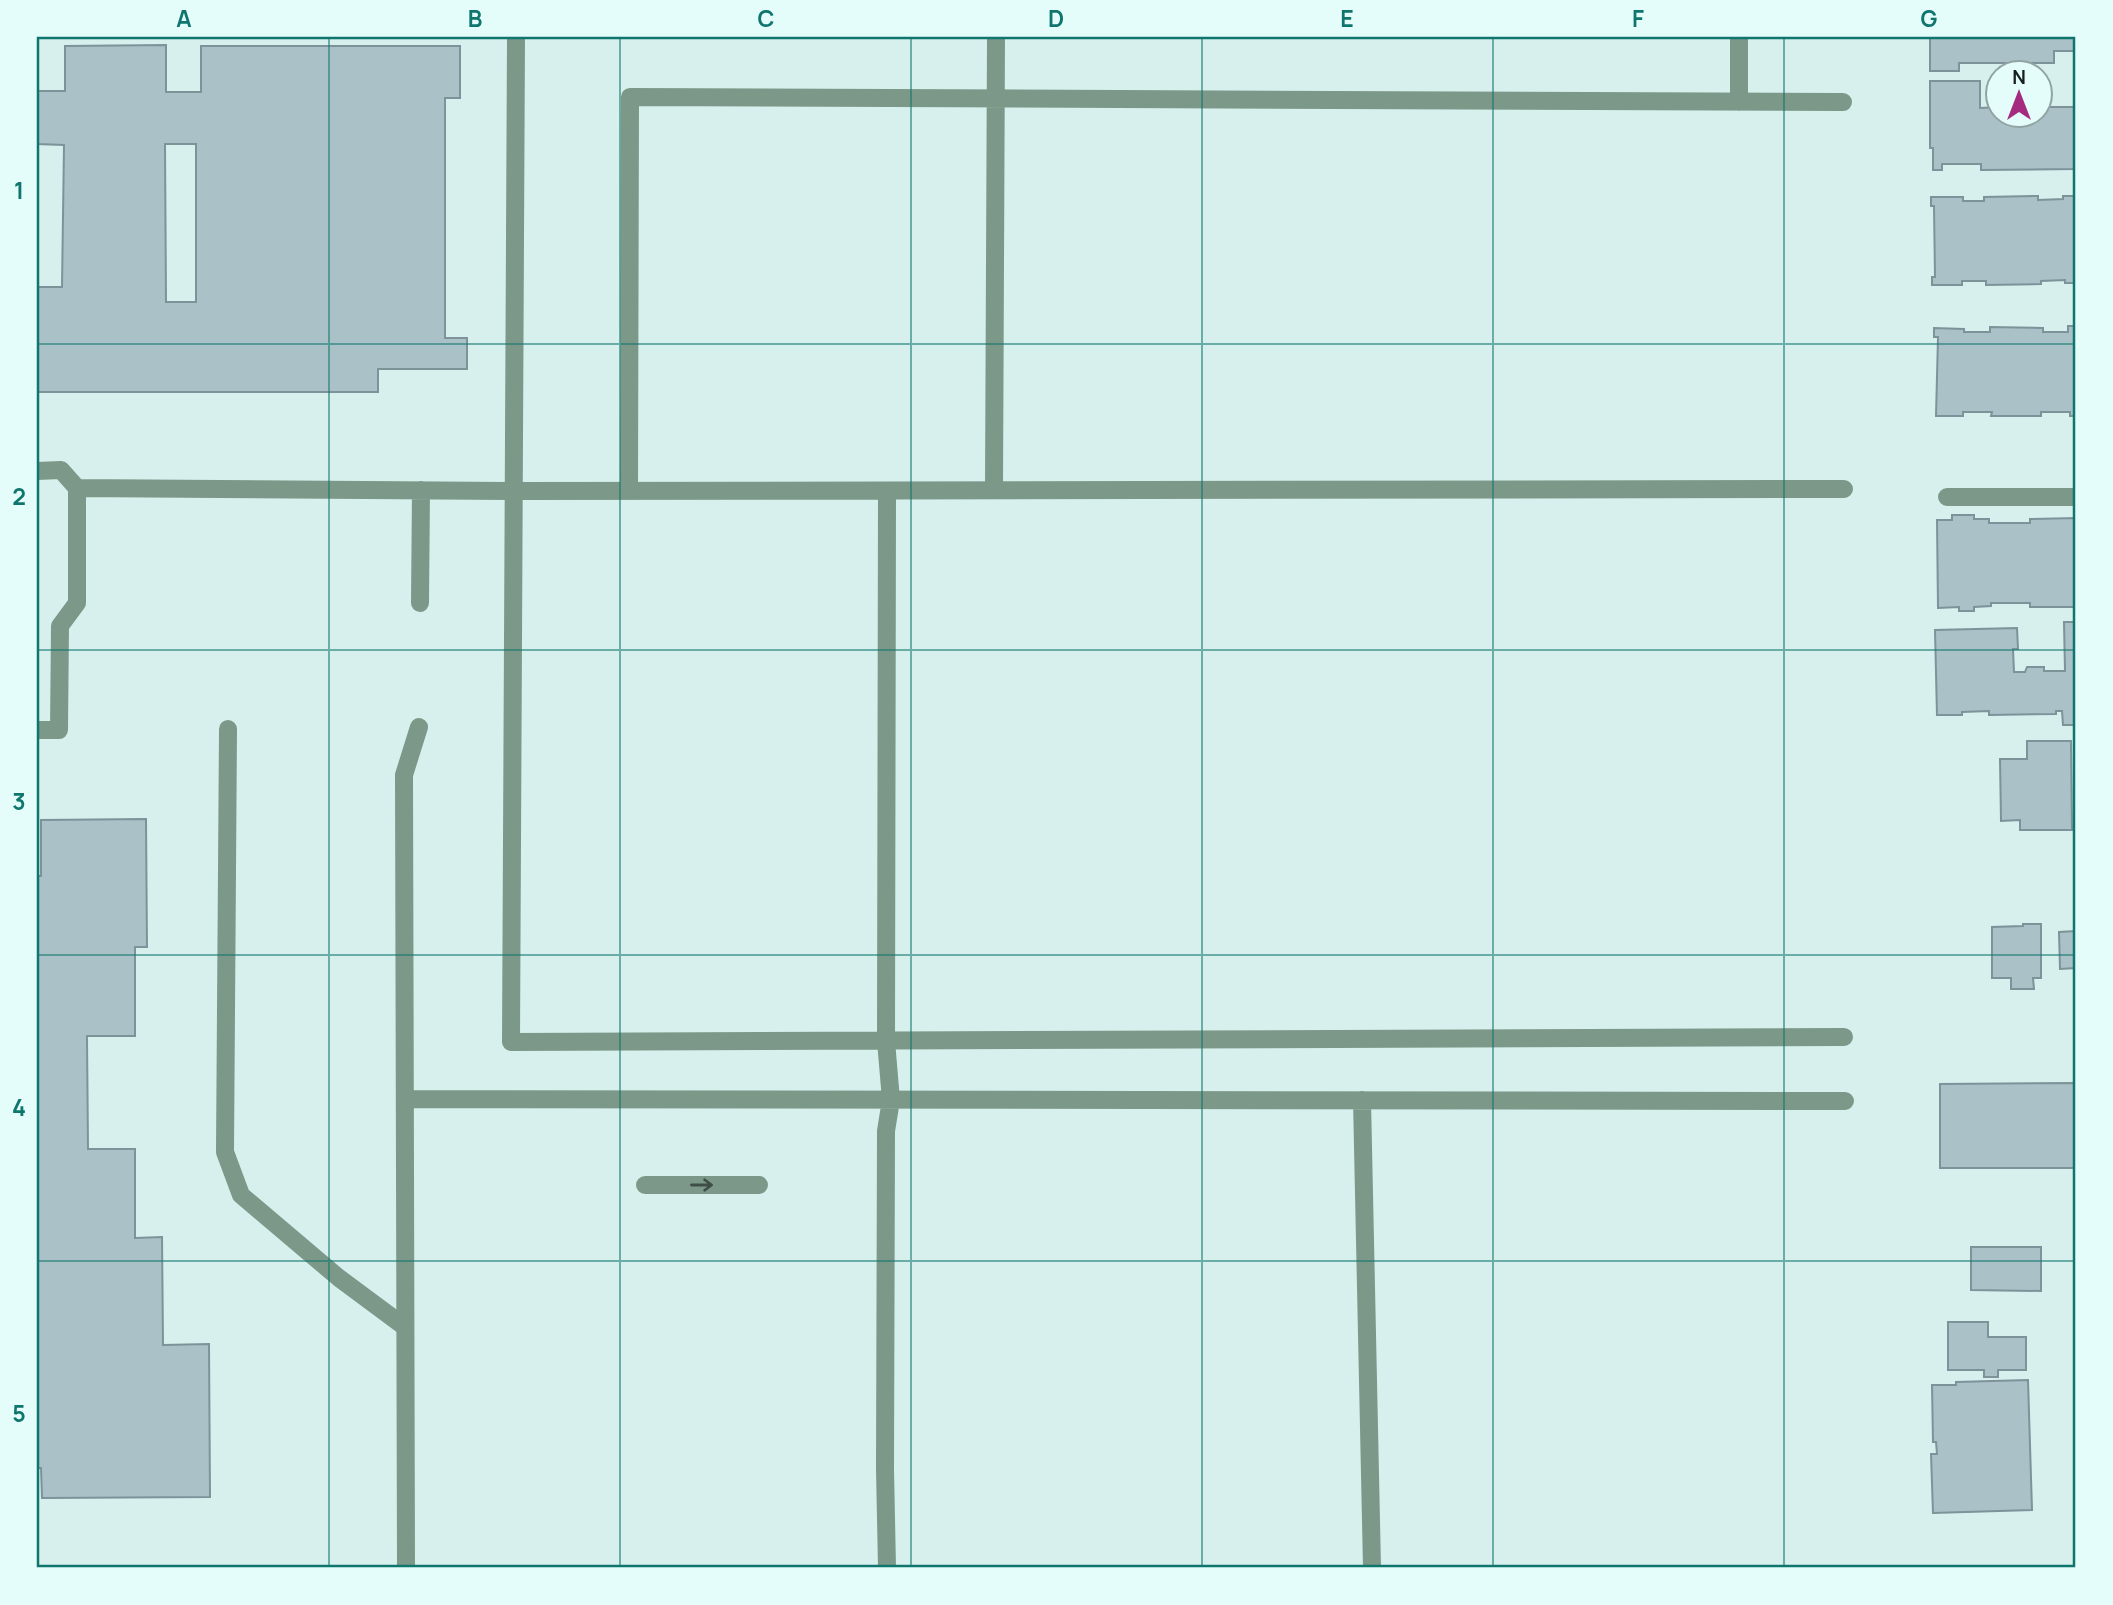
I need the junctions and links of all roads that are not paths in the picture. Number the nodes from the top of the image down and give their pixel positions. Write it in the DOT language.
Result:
graph roads {
  1 [pos="516,37"];
  2 [pos="996,37"];
  3 [pos="1739,37"];
  4 [pos="995,98"];
  5 [pos="1739,102"];
  6 [pos="1843,102"];
  7 [pos="37,471"];
  8 [pos="77,488"];
  9 [pos="1844,489"];
  10 [pos="421,490"];
  11 [pos="994,490"];
  12 [pos="514,491"];
  13 [pos="629,491"];
  14 [pos="887,491"];
  15 [pos="1947,497"];
  16 [pos="2076,497"];
  17 [pos="420,603"];
  18 [pos="419,727"];
  19 [pos="228,729"];
  20 [pos="37,730"];
  21 [pos="1844,1037"];
  22 [pos="886,1041"];
  23 [pos="405,1099"];
  24 [pos="891,1100"];
  25 [pos="1362,1100"];
  26 [pos="1844,1101"];
  27 [pos="645,1185"];
  28 [pos="759,1185"];
  29 [pos="405,1327"];
  30 [pos="406,1568"];
  31 [pos="887,1568"];
  32 [pos="1372,1568"];
  1 -- 12 [label="lane"];
  2 -- 4 [label="lane"];
  3 -- 5 [label="lane"];
  4 -- 5 [label="lane"];
  4 -- 11 [label="lane"];
  4 -- 13 [label="lane"];
  5 -- 6 [label="lane"];
  7 -- 8 [label="lane"];
  8 -- 10 [label="lane"];
  8 -- 20 [label="lane"];
  9 -- 11 [label="lane"];
  10 -- 12 [label="lane"];
  10 -- 17 [label="lane"];
  11 -- 14 [label="lane"];
  12 -- 13 [label="lane"];
  12 -- 22 [label="lane"];
  13 -- 14 [label="lane"];
  14 -- 22 [label="lane"];
  15 -- 16 [label="lane"];
  18 -- 23 [label="lane"];
  19 -- 29 [label="lane"];
  21 -- 22 [label="lane"];
  22 -- 24 [label="lane"];
  23 -- 24 [label="lane"];
  23 -- 29 [label="lane"];
  24 -- 25 [label="lane"];
  24 -- 31 [label="lane"];
  25 -- 26 [label="lane"];
  25 -- 32 [label="lane"];
  27 -- 28 [label="lane, one-way"];
  29 -- 30 [label="lane"];
}
